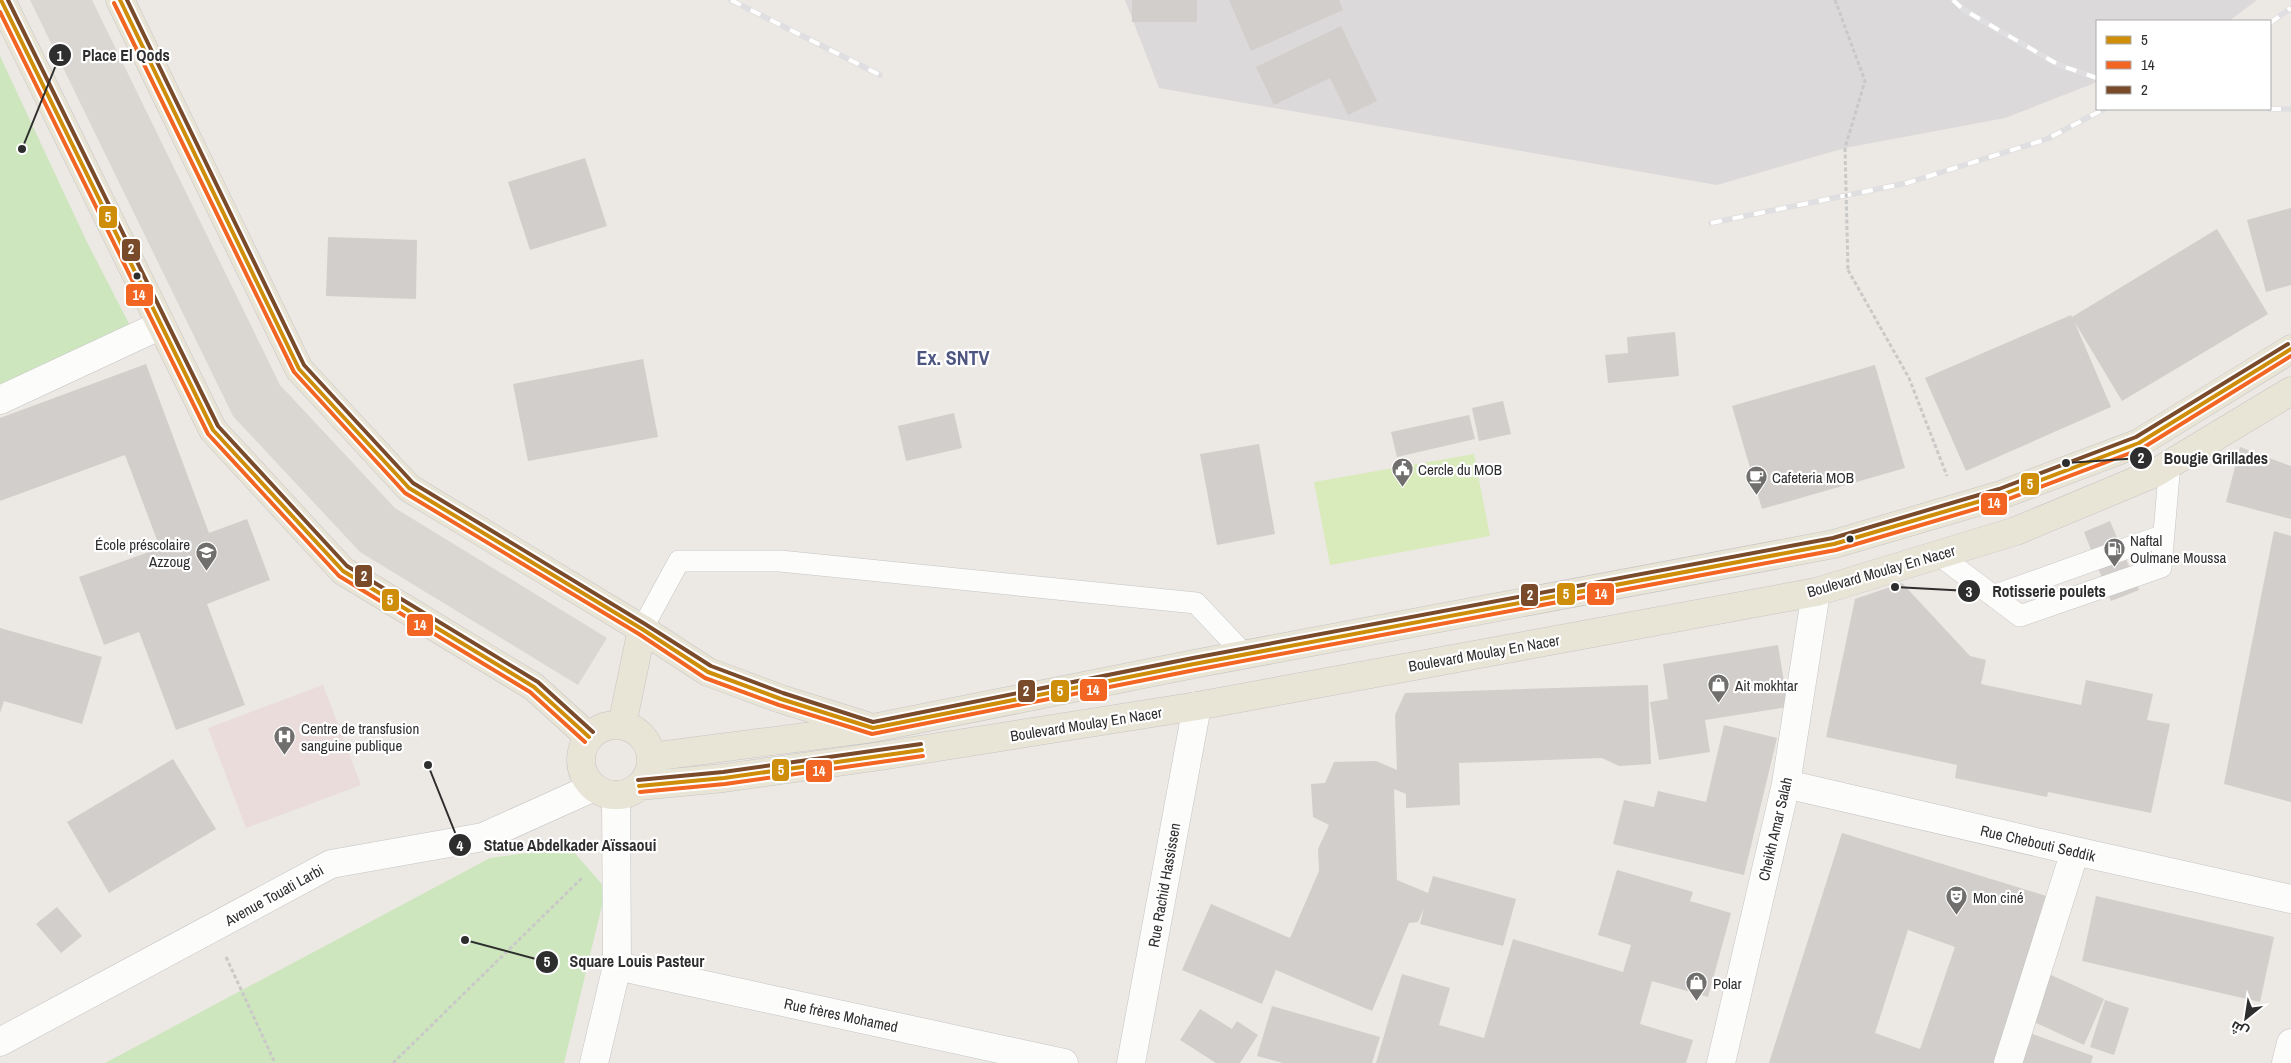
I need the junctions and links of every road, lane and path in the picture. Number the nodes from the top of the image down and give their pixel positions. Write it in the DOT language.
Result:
graph roads {
  1 [pos="1,0"];
  2 [pos="120,0"];
  3 [pos="1835,0"];
  4 [pos="161,326"];
  5 [pos="2291,349"];
  6 [pos="2291,391"];
  7 [pos="0,400"];
  8 [pos="2170,464"];
  9 [pos="1959,507"];
  10 [pos="2164,536"];
  11 [pos="1939,555"];
  12 [pos="1816,592"];
  13 [pos="1993,596"];
  14 [pos="642,629"];
  15 [pos="1244,654"];
  16 [pos="1197,706"];
  17 [pos="622,725"];
  18 [pos="873,728"];
  19 [pos="590,737"];
  20 [pos="652,757"];
  21 [pos="1786,784"];
  22 [pos="617,789"];
  23 [pos="617,846"];
  24 [pos="2074,851"];
  25 [pos="2291,898"];
  26 [pos="211,929"];
  27 [pos="617,966"];
  28 [pos="0,1042"];
  29 [pos="2291,1043"];
  30 [pos="275,1063"];
  31 [pos="393,1063"];
  32 [pos="594,1063"];
  33 [pos="1064,1063"];
  34 [pos="1131,1063"];
  35 [pos="1721,1063"];
  36 [pos="2008,1063"];
  37 [pos="2286,1063"];
  1 -- 4 [label="main road"];
  2 -- 14 [label="main road"];
  3 -- 9 [label="path, bridge"];
  4 -- 7 [label="street"];
  4 -- 19 [label="main road"];
  5 -- 9 [label="main road"];
  6 -- 8 [label="main road, Boulevard Moulay En Nacer"];
  8 -- 10 [label="lane"];
  8 -- 11 [label="main road, Boulevard Moulay En Nacer"];
  9 -- 15 [label="main road"];
  10 -- 13 [label="lane"];
  10 -- 13 [label="lane"];
  11 -- 12 [label="main road, Boulevard Moulay En Nacer"];
  11 -- 13 [label="lane"];
  12 -- 16 [label="main road, Boulevard Moulay En Nacer"];
  12 -- 21 [label="street, Cheikh Amar Salah"];
  14 -- 15 [label="lane"];
  14 -- 17 [label="main road"];
  14 -- 18 [label="main road"];
  15 -- 18 [label="main road"];
  16 -- 22 [label="main road, Boulevard Moulay En Nacer"];
  16 -- 34 [label="street, Rue Rachid Hassissen"];
  17 -- 19 [label="main road"];
  17 -- 20 [label="main road"];
  18 -- 20 [label="main road"];
  19 -- 22 [label="main road"];
  20 -- 22 [label="main road"];
  21 -- 24 [label="street, Rue Chebouti Seddik"];
  21 -- 35 [label="street, Cheikh Amar Salah"];
  22 -- 23 [label="street"];
  22 -- 26 [label="street, Avenue Touati Larbi"];
  23 -- 27 [label="street"];
  23 -- 31 [label="path"];
  24 -- 25 [label="street, Rue Chebouti Seddik"];
  24 -- 36 [label="street"];
  26 -- 28 [label="street, Avenue Touati Larbi"];
  26 -- 30 [label="path"];
  27 -- 32 [label="street"];
  27 -- 33 [label="street, Rue frères Mohamed"];
  29 -- 37 [label="street"];
}
